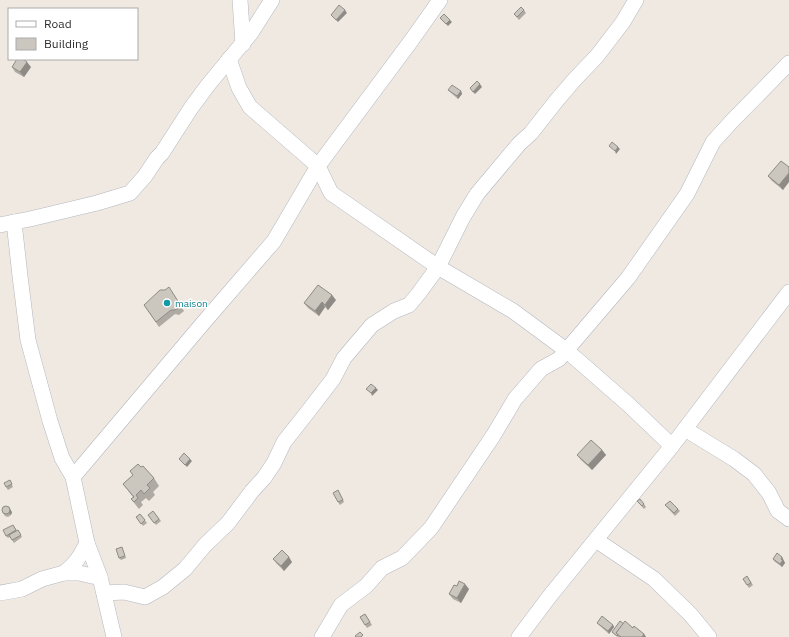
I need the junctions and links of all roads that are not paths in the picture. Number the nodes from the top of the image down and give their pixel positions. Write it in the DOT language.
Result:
graph roads {
  1 [pos="240,0"];
  2 [pos="272,0"];
  3 [pos="440,0"];
  4 [pos="636,0"];
  5 [pos="243,44"];
  6 [pos="229,59"];
  7 [pos="789,63"];
  8 [pos="318,166"];
  9 [pos="306,186"];
  10 [pos="331,193"];
  11 [pos="7,224"];
  12 [pos="438,267"];
  13 [pos="787,300"];
  14 [pos="566,350"];
  15 [pos="685,428"];
  16 [pos="672,446"];
  17 [pos="73,477"];
  18 [pos="789,519"];
  19 [pos="596,540"];
  20 [pos="87,543"];
  21 [pos="64,573"];
  22 [pos="100,577"];
  23 [pos="0,593"];
  24 [pos="104,593"];
  25 [pos="114,637"];
  26 [pos="322,637"];
  27 [pos="519,637"];
  28 [pos="709,637"];
  1 -- 5 [label="street"];
  2 -- 5 [label="street"];
  3 -- 8 [label="street"];
  4 -- 12 [label="street"];
  5 -- 6 [label="street"];
  6 -- 8 [label="street"];
  6 -- 11 [label="street"];
  7 -- 14 [label="street"];
  8 -- 9 [label="street"];
  8 -- 10 [label="street"];
  9 -- 10 [label="street"];
  9 -- 17 [label="street"];
  10 -- 12 [label="street"];
  11 -- 17 [label="street"];
  12 -- 14 [label="street"];
  12 -- 24 [label="street"];
  13 -- 15 [label="street"];
  14 -- 16 [label="street"];
  14 -- 26 [label="street"];
  15 -- 16 [label="street"];
  15 -- 18 [label="street"];
  16 -- 19 [label="street"];
  17 -- 20 [label="street"];
  19 -- 27 [label="street"];
  19 -- 28 [label="street"];
  20 -- 21 [label="street"];
  20 -- 22 [label="street"];
  21 -- 22 [label="street"];
  21 -- 23 [label="street"];
  22 -- 24 [label="street"];
  24 -- 25 [label="street"];
}
